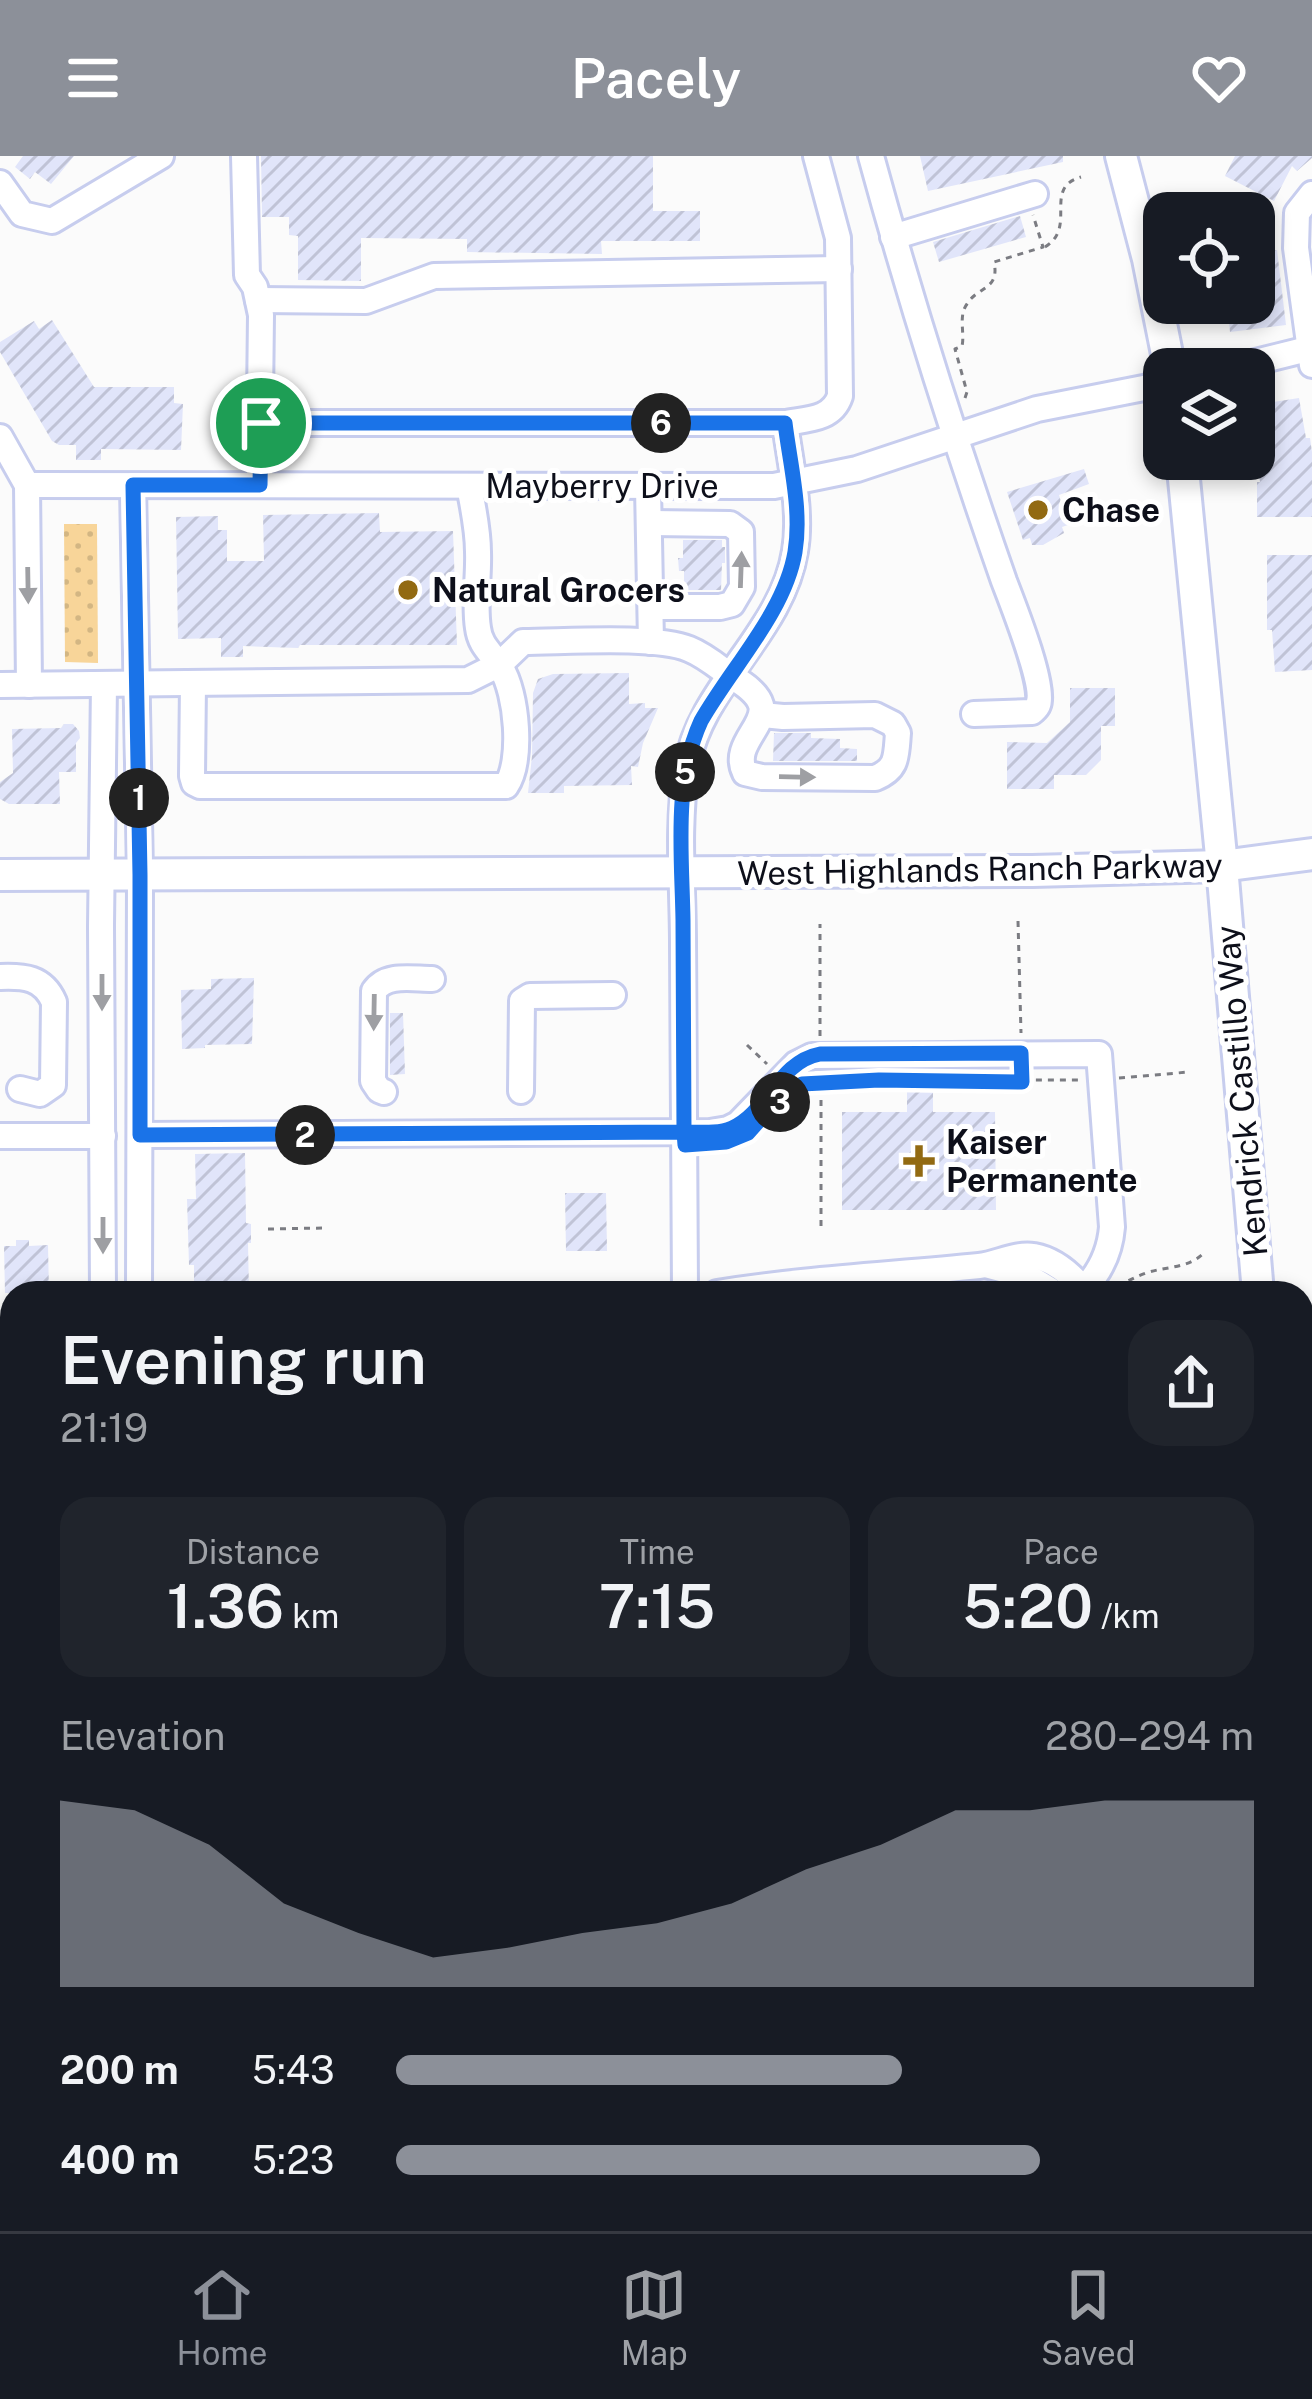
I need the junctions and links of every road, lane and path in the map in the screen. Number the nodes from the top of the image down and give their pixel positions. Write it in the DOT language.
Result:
graph roads {
  1 [pos="160,156"];
  2 [pos="244,156"];
  3 [pos="816,156"];
  4 [pos="871,156"];
  5 [pos="1121,156"];
  6 [pos="1082,177"];
  7 [pos="0,183"];
  8 [pos="1312,194"];
  9 [pos="1031,195"];
  10 [pos="893,237"];
  11 [pos="1043,247"];
  12 [pos="839,269"];
  13 [pos="258,300"];
  14 [pos="1166,348"];
  15 [pos="1311,354"];
  16 [pos="1275,360"];
  17 [pos="1143,388"];
  18 [pos="961,406"];
  19 [pos="261,423"];
  20 [pos="785,423"];
  21 [pos="954,436"];
  22 [pos="0,437"];
  23 [pos="1184,480"];
  24 [pos="792,483"];
  25 [pos="26,485"];
  26 [pos="133,485"];
  27 [pos="260,485"];
  28 [pos="470,486"];
  29 [pos="648,487"];
  30 [pos="651,523"];
  31 [pos="651,607"];
  32 [pos="651,642"];
  33 [pos="500,664"];
  34 [pos="729,675"];
  35 [pos="193,683"];
  36 [pos="104,684"];
  37 [pos="137,684"];
  38 [pos="0,685"];
  39 [pos="29,685"];
  40 [pos="974,714"];
  41 [pos="762,715"];
  42 [pos="1312,854"];
  43 [pos="1222,866"];
  44 [pos="682,873"];
  45 [pos="0,874"];
  46 [pos="102,875"];
  47 [pos="140,875"];
  48 [pos="1018,921"];
  49 [pos="0,977"];
  50 [pos="433,979"];
  51 [pos="613,1003"];
  52 [pos="1021,1053"];
  53 [pos="1189,1072"];
  54 [pos="1101,1078"];
  55 [pos="1022,1082"];
  56 [pos="802,1084"];
  57 [pos="20,1089"];
  58 [pos="521,1091"];
  59 [pos="383,1092"];
  60 [pos="684,1132"];
  61 [pos="140,1135"];
  62 [pos="0,1136"];
  63 [pos="103,1136"];
  64 [pos="325,1228"];
  65 [pos="268,1229"];
  66 [pos="1204,1253"];
  67 [pos="987,1266"];
  68 [pos="103,1281"];
  69 [pos="140,1281"];
  70 [pos="685,1281"];
  71 [pos="806,1281"];
  72 [pos="1035,1281"];
  73 [pos="1079,1281"];
  74 [pos="1097,1281"];
  75 [pos="1124,1281"];
  76 [pos="1257,1281"];
  1 -- 7 [label="street"];
  2 -- 13 [label="street"];
  3 -- 12 [label="street"];
  4 -- 10 [label="street"];
  5 -- 14 [label="main road"];
  6 -- 11 [label="path"];
  8 -- 15 [label="street"];
  9 -- 10 [label="street"];
  9 -- 11 [label="path"];
  10 -- 21 [label="street"];
  11 -- 18 [label="path"];
  12 -- 13 [label="street"];
  12 -- 20 [label="street"];
  13 -- 19 [label="street"];
  15 -- 16 [label="street"];
  17 -- 21 [label="street, Mayberry Drive"];
  19 -- 20 [label="street"];
  19 -- 27 [label="street"];
  20 -- 24 [label="street"];
  21 -- 24 [label="street, Mayberry Drive"];
  21 -- 40 [label="street"];
  22 -- 25 [label="street"];
  23 -- 43 [label="main road, Kendrick Castillo Way"];
  24 -- 29 [label="street, Mayberry Drive"];
  24 -- 34 [label="street"];
  25 -- 26 [label="street, Mayberry Drive"];
  25 -- 39 [label="street, one-way"];
  26 -- 27 [label="street, Mayberry Drive"];
  26 -- 37 [label="street"];
  27 -- 28 [label="street, Mayberry Drive"];
  28 -- 29 [label="street, Mayberry Drive"];
  28 -- 33 [label="street"];
  29 -- 30 [label="street"];
  30 -- 31 [label="street"];
  31 -- 30 [label="street, one-way"];
  31 -- 32 [label="street"];
  32 -- 33 [label="street"];
  32 -- 34 [label="street"];
  33 -- 35 [label="street"];
  33 -- 35 [label="street"];
  34 -- 41 [label="street"];
  34 -- 44 [label="street"];
  35 -- 37 [label="street"];
  36 -- 37 [label="street"];
  36 -- 39 [label="street"];
  36 -- 46 [label="street"];
  37 -- 47 [label="street"];
  38 -- 39 [label="street"];
  41 -- 41 [label="street, one-way"];
  42 -- 43 [label="main road, West Highlands Ranch Parkway"];
  43 -- 44 [label="main road, West Highlands Ranch Parkway"];
  43 -- 76 [label="main road, Kendrick Castillo Way"];
  44 -- 47 [label="main road, West Highlands Ranch Parkway"];
  44 -- 60 [label="street"];
  45 -- 46 [label="main road, West Highlands Ranch Parkway"];
  46 -- 47 [label="main road, West Highlands Ranch Parkway"];
  46 -- 63 [label="street, one-way"];
  47 -- 61 [label="street"];
  48 -- 52 [label="path"];
  49 -- 57 [label="street"];
  50 -- 59 [label="street, one-way"];
  51 -- 58 [label="street"];
  52 -- 54 [label="street"];
  52 -- 55 [label="path"];
  52 -- 60 [label="street"];
  53 -- 54 [label="path"];
  54 -- 55 [label="path"];
  54 -- 74 [label="street"];
  55 -- 56 [label="path"];
  60 -- 61 [label="street"];
  60 -- 70 [label="street"];
  61 -- 69 [label="street"];
  62 -- 63 [label="street"];
  63 -- 68 [label="street, one-way"];
  64 -- 65 [label="path"];
  66 -- 75 [label="path"];
  67 -- 71 [label="street"];
  67 -- 72 [label="street"];
  67 -- 73 [label="street"];
}
